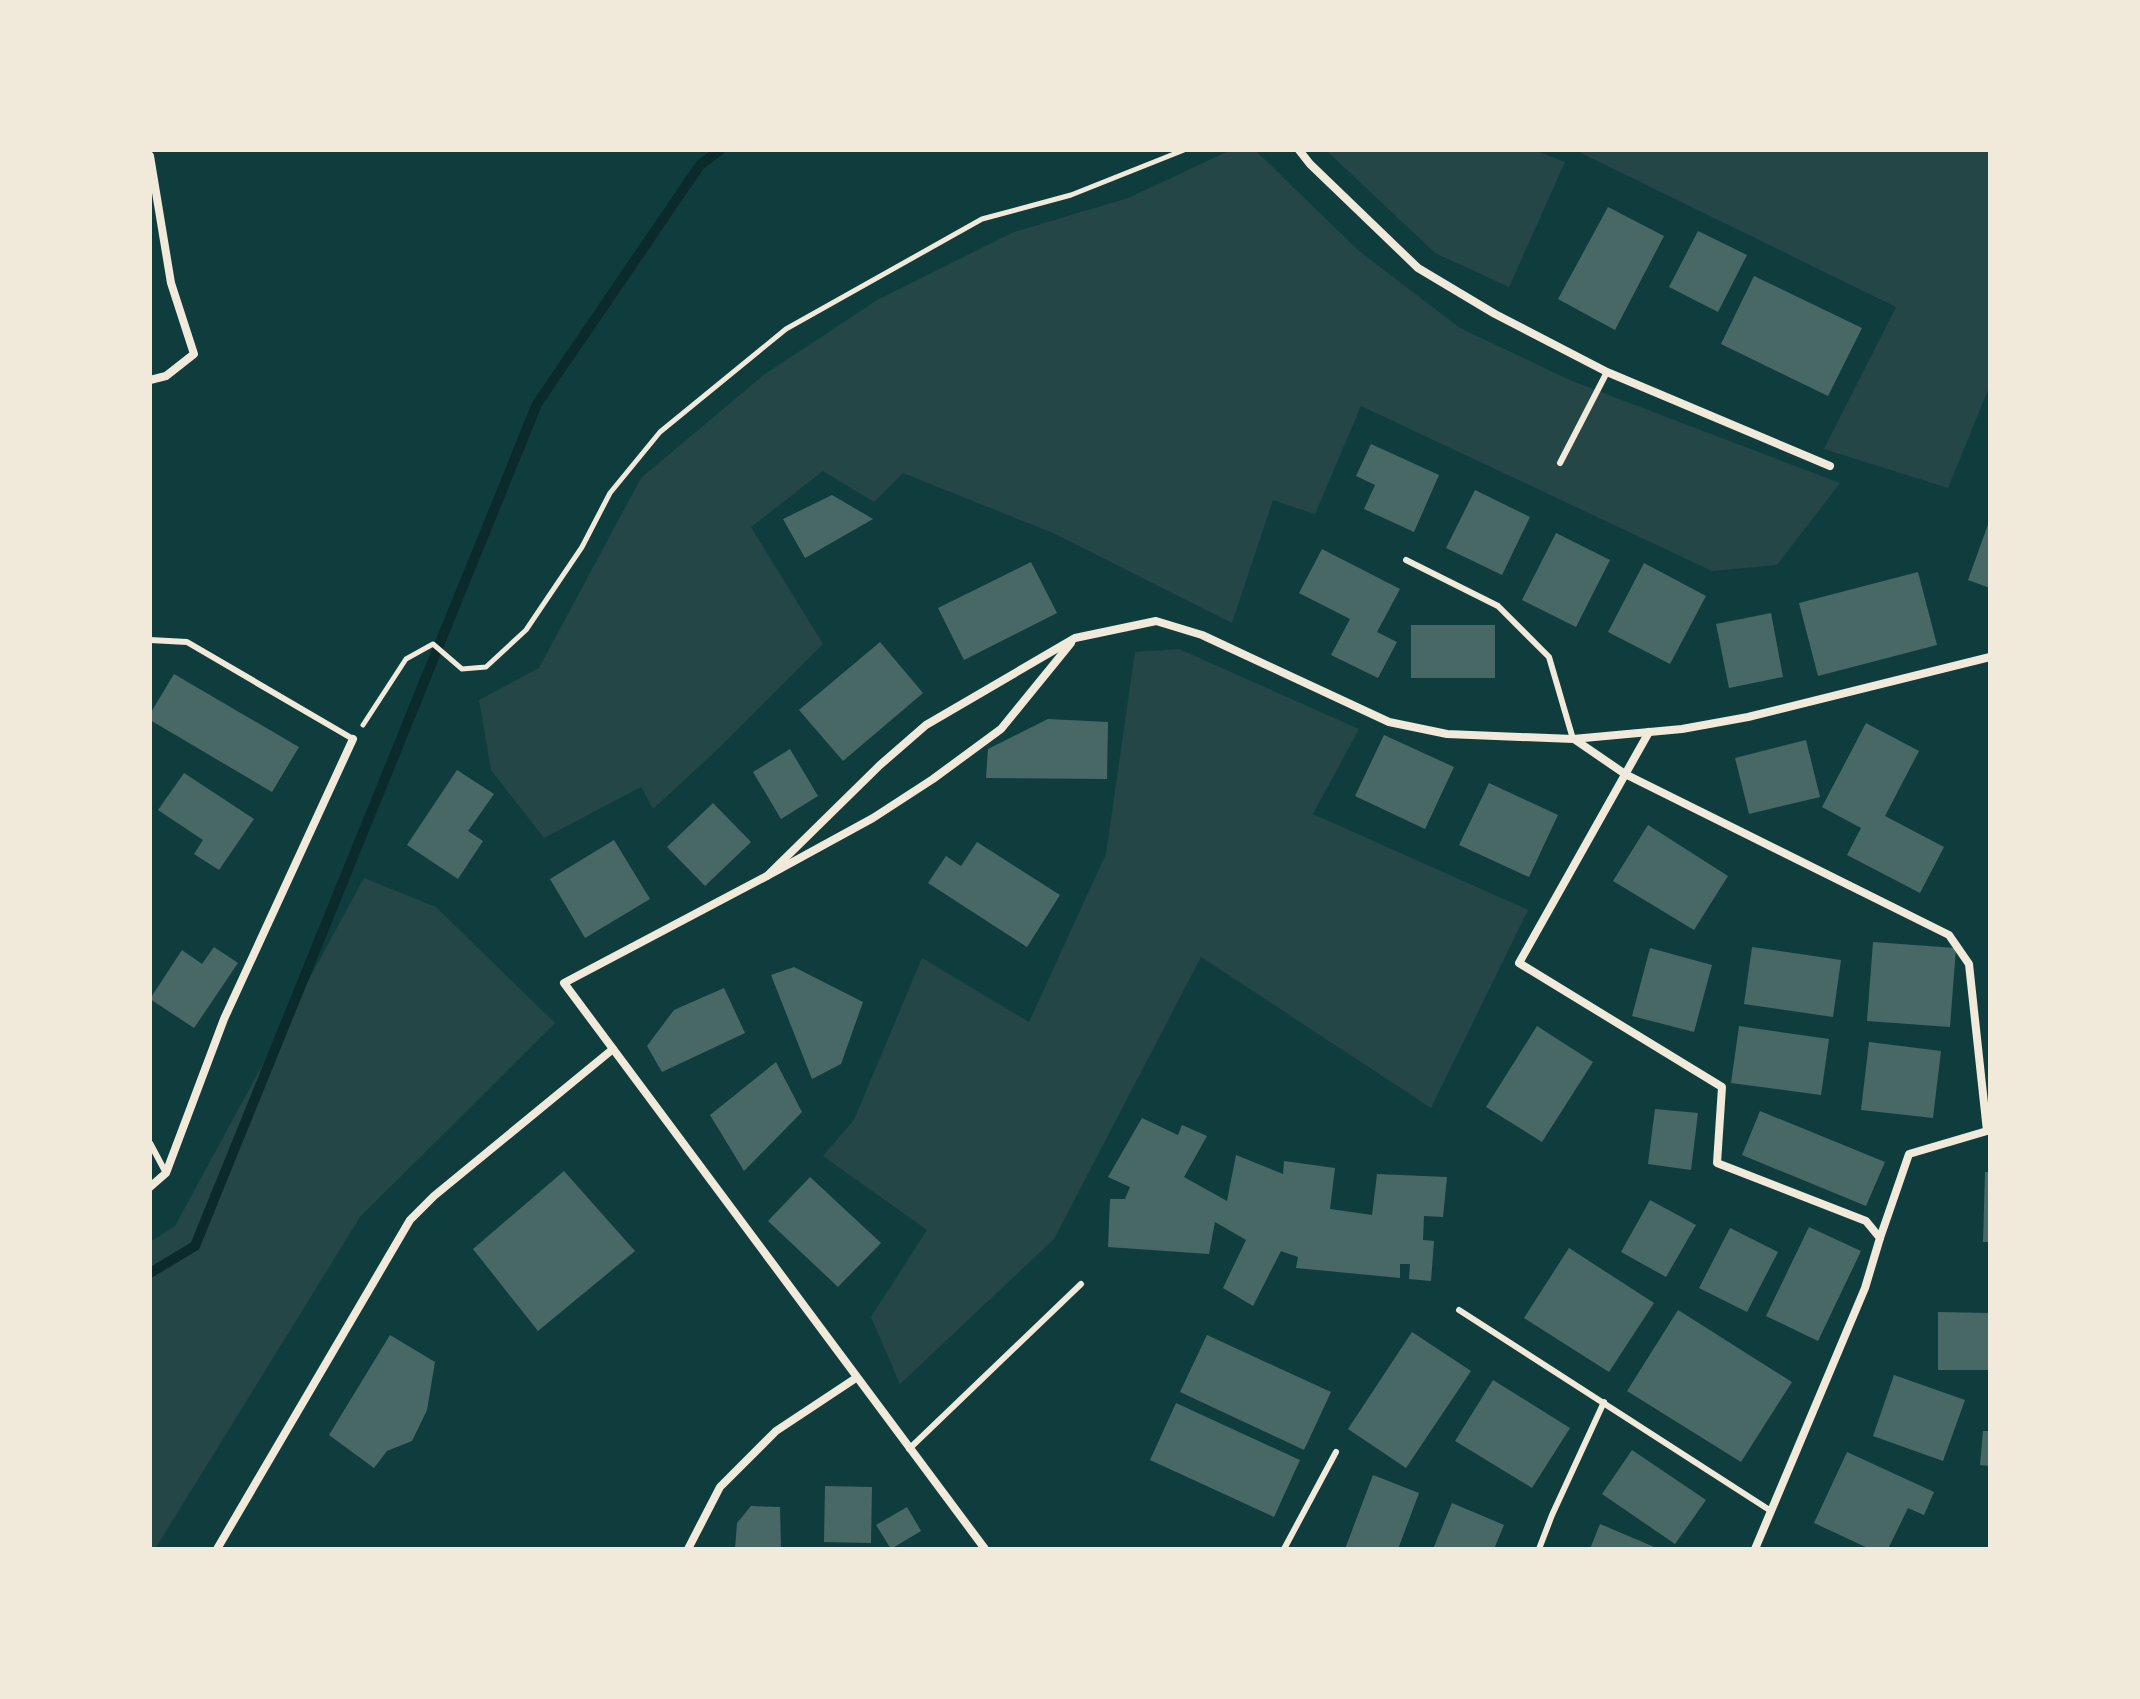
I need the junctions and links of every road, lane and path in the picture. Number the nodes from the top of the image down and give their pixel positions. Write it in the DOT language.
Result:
graph roads {
  1 [pos="1184,150"];
  2 [pos="1299,150"];
  3 [pos="150,156"];
  4 [pos="1607,372"];
  5 [pos="150,380"];
  6 [pos="1560,463"];
  7 [pos="1830,466"];
  8 [pos="1406,560"];
  9 [pos="1075,638"];
  10 [pos="150,640"];
  11 [pos="1990,657"];
  12 [pos="1649,732"];
  13 [pos="353,739"];
  14 [pos="1573,739"];
  15 [pos="1625,774"];
  16 [pos="767,876"];
  17 [pos="613,1049"];
  18 [pos="150,1143"];
  19 [pos="166,1173"];
  20 [pos="150,1187"];
  21 [pos="1880,1238"];
  22 [pos="1081,1284"];
  23 [pos="1459,1310"];
  24 [pos="856,1378"];
  25 [pos="1604,1402"];
  26 [pos="909,1449"];
  27 [pos="1336,1452"];
  28 [pos="1771,1511"];
  29 [pos="217,1549"];
  30 [pos="688,1549"];
  31 [pos="985,1549"];
  32 [pos="1284,1549"];
  33 [pos="1539,1549"];
  34 [pos="1755,1549"];
  1 -- 13 [label="path"];
  2 -- 4 [label="street"];
  3 -- 5 [label="street"];
  4 -- 6 [label="lane"];
  4 -- 7 [label="street"];
  8 -- 14 [label="lane"];
  9 -- 14 [label="street"];
  9 -- 16 [label="street"];
  9 -- 16 [label="street"];
  10 -- 13 [label="lane"];
  11 -- 12 [label="street"];
  12 -- 14 [label="street"];
  12 -- 15 [label="street"];
  13 -- 19 [label="street"];
  14 -- 15 [label="street"];
  15 -- 21 [label="street"];
  15 -- 21 [label="street"];
  16 -- 17 [label="street"];
  17 -- 24 [label="street"];
  17 -- 29 [label="street"];
  18 -- 19 [label="lane"];
  19 -- 20 [label="street"];
  21 -- 28 [label="street"];
  22 -- 26 [label="lane"];
  23 -- 25 [label="lane"];
  24 -- 26 [label="street"];
  24 -- 30 [label="street"];
  25 -- 28 [label="lane"];
  25 -- 33 [label="lane"];
  26 -- 31 [label="street"];
  27 -- 32 [label="lane"];
  28 -- 34 [label="street"];
}
